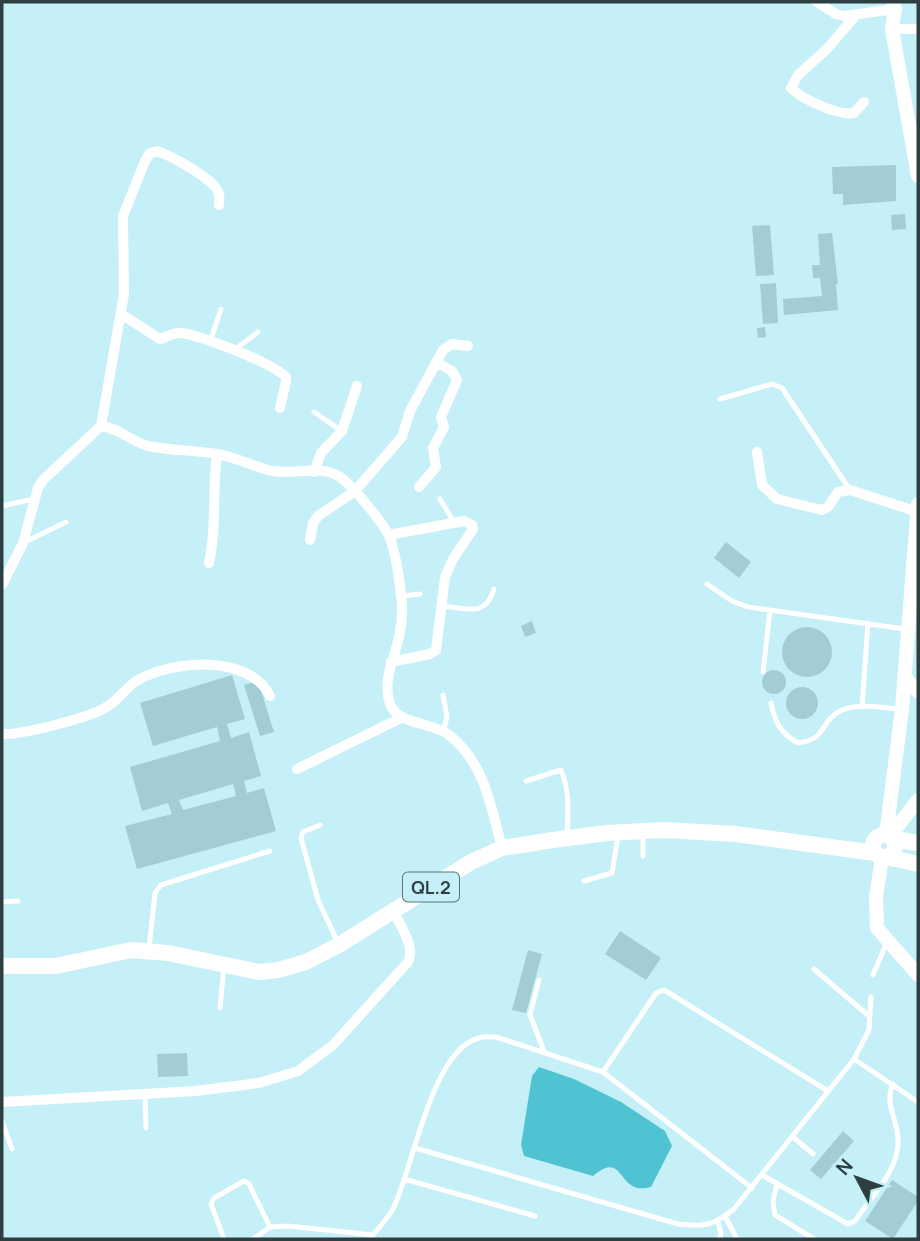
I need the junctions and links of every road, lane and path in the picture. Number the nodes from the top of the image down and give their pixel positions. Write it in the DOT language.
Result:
graph roads {
  1 [pos="817,2"];
  2 [pos="894,6"];
  3 [pos="855,16"];
  4 [pos="918,29"];
  5 [pos="892,30"];
  6 [pos="864,102"];
  7 [pos="918,176"];
  8 [pos="219,205"];
  9 [pos="221,309"];
  10 [pos="121,314"];
  11 [pos="258,332"];
  12 [pos="210,342"];
  13 [pos="468,346"];
  14 [pos="234,350"];
  15 [pos="436,362"];
  16 [pos="357,386"];
  17 [pos="720,399"];
  18 [pos="280,408"];
  19 [pos="314,412"];
  20 [pos="101,426"];
  21 [pos="342,430"];
  22 [pos="757,452"];
  23 [pos="217,454"];
  24 [pos="313,472"];
  25 [pos="419,487"];
  26 [pos="850,490"];
  27 [pos="355,491"];
  28 [pos="34,499"];
  29 [pos="440,499"];
  30 [pos="2,506"];
  31 [pos="918,509"];
  32 [pos="66,522"];
  33 [pos="454,522"];
  34 [pos="389,535"];
  35 [pos="310,540"];
  36 [pos="23,543"];
  37 [pos="209,563"];
  38 [pos="708,583"];
  39 [pos="2,585"];
  40 [pos="494,589"];
  41 [pos="419,594"];
  42 [pos="401,596"];
  43 [pos="442,606"];
  44 [pos="770,610"];
  45 [pos="868,624"];
  46 [pos="908,629"];
  47 [pos="391,662"];
  48 [pos="763,672"];
  49 [pos="904,676"];
  50 [pos="918,692"];
  51 [pos="443,695"];
  52 [pos="270,696"];
  53 [pos="771,703"];
  54 [pos="862,707"];
  55 [pos="902,709"];
  56 [pos="402,717"];
  57 [pos="443,732"];
  58 [pos="2,734"];
  59 [pos="297,768"];
  60 [pos="526,781"];
  61 [pos="918,800"];
  62 [pos="320,825"];
  63 [pos="642,831"];
  64 [pos="618,832"];
  65 [pos="890,837"];
  66 [pos="567,838"];
  67 [pos="918,844"];
  68 [pos="502,848"];
  69 [pos="270,851"];
  70 [pos="643,856"];
  71 [pos="881,856"];
  72 [pos="918,864"];
  73 [pos="584,881"];
  74 [pos="18,901"];
  75 [pos="2,902"];
  76 [pos="394,912"];
  77 [pos="887,942"];
  78 [pos="339,945"];
  79 [pos="149,951"];
  80 [pos="2,966"];
  81 [pos="224,966"];
  82 [pos="814,969"];
  83 [pos="873,975"];
  84 [pos="918,975"];
  85 [pos="538,980"];
  86 [pos="871,997"];
  87 [pos="220,1008"];
  88 [pos="869,1017"];
  89 [pos="544,1051"];
  90 [pos="854,1059"];
  91 [pos="603,1073"];
  92 [pos="893,1084"];
  93 [pos="828,1091"];
  94 [pos="145,1094"];
  95 [pos="2,1102"];
  96 [pos="918,1102"];
  97 [pos="2,1121"];
  98 [pos="146,1128"];
  99 [pos="793,1137"];
  100 [pos="415,1148"];
  101 [pos="12,1149"];
  102 [pos="813,1154"];
  103 [pos="762,1175"];
  104 [pos="404,1179"];
  105 [pos="777,1184"];
  106 [pos="752,1188"];
  107 [pos="535,1216"];
  108 [pos="725,1216"];
  109 [pos="718,1222"];
  110 [pos="270,1227"];
  111 [pos="371,1237"];
  112 [pos="224,1239"];
  113 [pos="253,1239"];
  114 [pos="719,1239"];
  115 [pos="737,1239"];
  116 [pos="814,1239"];
  1 -- 3 [label="street"];
  2 -- 3 [label="street"];
  2 -- 5 [label="main road"];
  3 -- 6 [label="street"];
  4 -- 5 [label="street"];
  5 -- 7 [label="main road"];
  8 -- 10 [label="street"];
  9 -- 12 [label="lane"];
  10 -- 12 [label="street"];
  10 -- 20 [label="street"];
  11 -- 14 [label="lane"];
  12 -- 14 [label="street"];
  13 -- 15 [label="street"];
  14 -- 18 [label="street"];
  15 -- 25 [label="street"];
  15 -- 27 [label="street"];
  16 -- 21 [label="street"];
  17 -- 26 [label="lane"];
  19 -- 21 [label="lane"];
  20 -- 23 [label="street"];
  20 -- 28 [label="street"];
  21 -- 24 [label="street"];
  22 -- 26 [label="street"];
  23 -- 24 [label="street"];
  23 -- 37 [label="street"];
  24 -- 27 [label="street"];
  26 -- 31 [label="street"];
  27 -- 34 [label="street"];
  27 -- 35 [label="street"];
  28 -- 30 [label="lane"];
  28 -- 36 [label="street"];
  29 -- 33 [label="lane"];
  31 -- 46 [label="main road"];
  32 -- 36 [label="lane"];
  33 -- 34 [label="street"];
  33 -- 43 [label="street"];
  34 -- 42 [label="street"];
  36 -- 39 [label="street"];
  38 -- 44 [label="lane"];
  40 -- 43 [label="lane"];
  41 -- 42 [label="lane"];
  42 -- 47 [label="street"];
  43 -- 47 [label="street"];
  44 -- 45 [label="lane"];
  44 -- 48 [label="lane"];
  45 -- 46 [label="lane"];
  45 -- 54 [label="lane"];
  46 -- 49 [label="main road"];
  47 -- 56 [label="street"];
  49 -- 50 [label="main road"];
  49 -- 55 [label="main road"];
  51 -- 57 [label="lane"];
  52 -- 58 [label="street"];
  53 -- 54 [label="lane"];
  54 -- 55 [label="lane"];
  55 -- 65 [label="main road"];
  56 -- 57 [label="street"];
  56 -- 59 [label="street"];
  57 -- 68 [label="street"];
  60 -- 66 [label="lane"];
  61 -- 65 [label="main road"];
  62 -- 78 [label="lane"];
  63 -- 64 [label="highway, QL.2"];
  63 -- 70 [label="lane"];
  63 -- 71 [label="highway, QL.2"];
  64 -- 66 [label="highway, QL.2"];
  64 -- 73 [label="lane"];
  65 -- 67 [label="highway"];
  65 -- 71 [label="highway"];
  66 -- 68 [label="highway, QL.2"];
  68 -- 76 [label="highway, QL.2"];
  69 -- 79 [label="lane"];
  71 -- 72 [label="highway, QL.2"];
  71 -- 77 [label="main road"];
  74 -- 75 [label="lane"];
  76 -- 78 [label="highway, QL.2"];
  76 -- 94 [label="street"];
  77 -- 83 [label="lane"];
  77 -- 84 [label="main road"];
  78 -- 81 [label="highway, QL.2"];
  79 -- 80 [label="highway, QL.2"];
  79 -- 81 [label="highway, QL.2"];
  81 -- 87 [label="lane"];
  82 -- 88 [label="lane"];
  85 -- 89 [label="lane"];
  86 -- 88 [label="lane"];
  88 -- 90 [label="lane"];
  89 -- 91 [label="lane"];
  89 -- 100 [label="lane"];
  90 -- 92 [label="lane"];
  90 -- 93 [label="lane"];
  91 -- 93 [label="lane"];
  91 -- 106 [label="lane"];
  92 -- 96 [label="lane"];
  92 -- 105 [label="lane"];
  93 -- 99 [label="lane"];
  94 -- 95 [label="street"];
  94 -- 98 [label="lane"];
  97 -- 101 [label="lane"];
  99 -- 102 [label="lane"];
  99 -- 103 [label="lane"];
  100 -- 104 [label="lane"];
  100 -- 109 [label="lane"];
  103 -- 105 [label="lane"];
  103 -- 106 [label="lane"];
  104 -- 107 [label="lane"];
  104 -- 111 [label="lane"];
  105 -- 116 [label="lane"];
  106 -- 108 [label="lane"];
  108 -- 109 [label="lane"];
  108 -- 115 [label="lane"];
  109 -- 114 [label="lane"];
  110 -- 111 [label="lane"];
  110 -- 112 [label="lane"];
  110 -- 113 [label="lane"];
}
